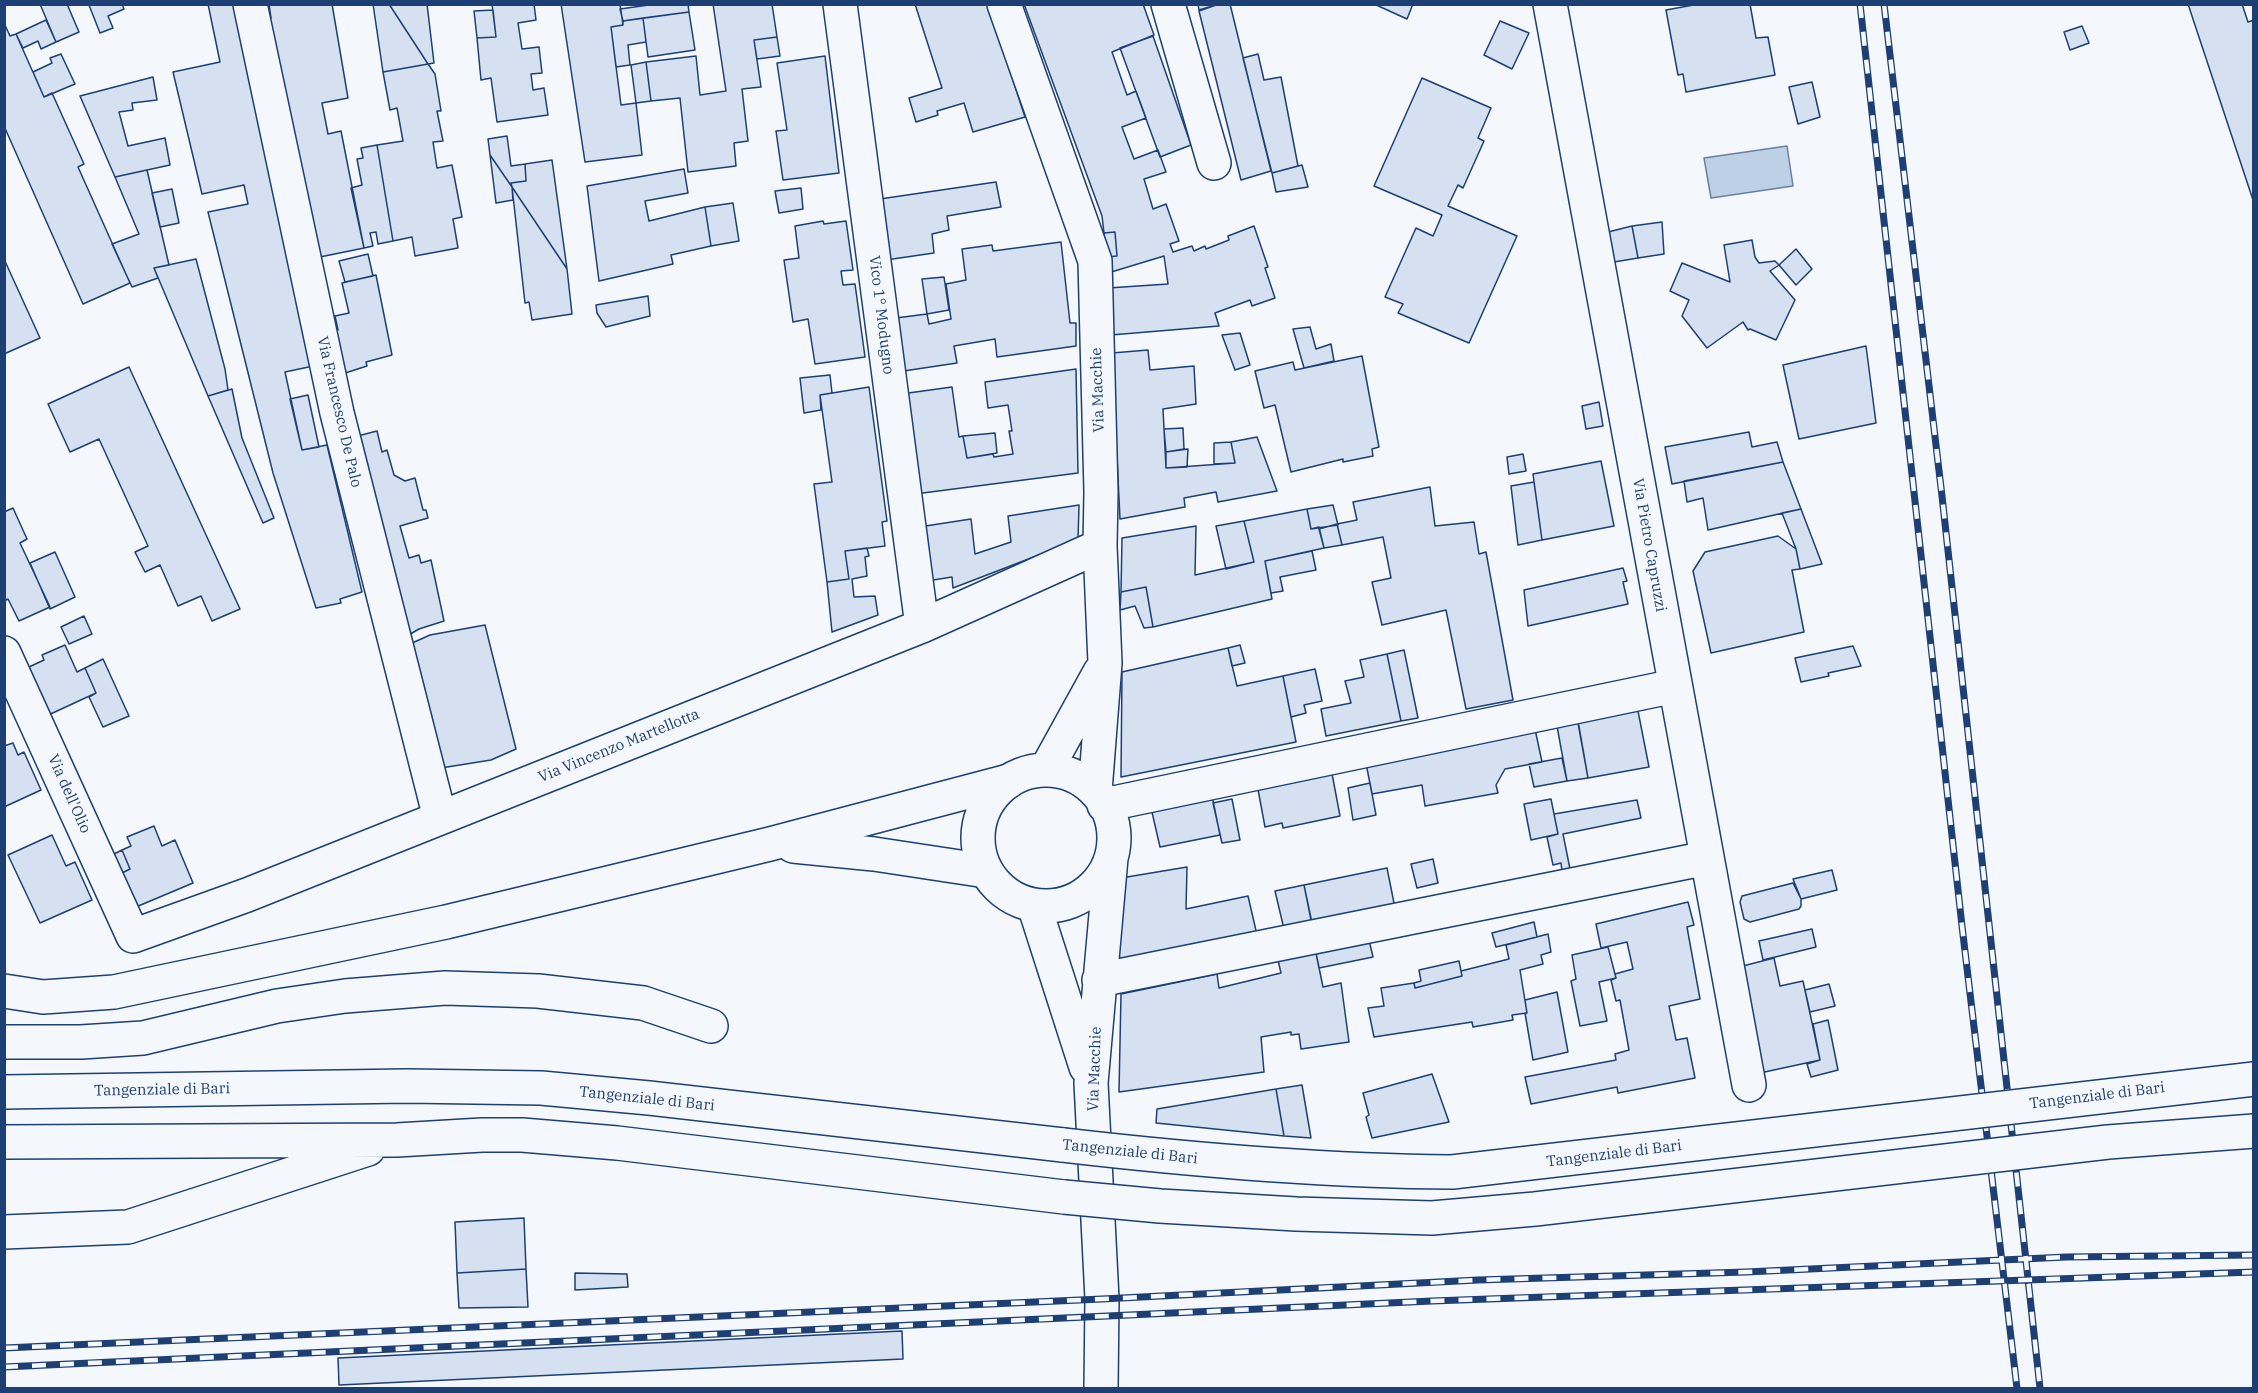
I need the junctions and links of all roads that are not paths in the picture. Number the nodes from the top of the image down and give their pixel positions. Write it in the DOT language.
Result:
graph roads {
  1 [pos="250,4"];
  2 [pos="840,4"];
  3 [pos="1004,4"];
  4 [pos="1168,4"];
  5 [pos="1550,4"];
  6 [pos="1214,163"];
  7 [pos="1100,546"];
  8 [pos="922,626"];
  9 [pos="4,653"];
  10 [pos="1106,663"];
  11 [pos="1675,686"];
  12 [pos="1046,770"];
  13 [pos="1009,781"];
  14 [pos="1100,798"];
  15 [pos="440,818"];
  16 [pos="770,844"];
  17 [pos="1111,858"];
  18 [pos="1707,858"];
  19 [pos="987,871"];
  20 [pos="1034,905"];
  21 [pos="133,936"];
  22 [pos="1100,980"];
  23 [pos="4,991"];
  24 [pos="711,1026"];
  25 [pos="4,1042"];
  26 [pos="2253,1079"];
  27 [pos="1091,1083"];
  28 [pos="1749,1085"];
  29 [pos="4,1092"];
  30 [pos="2253,1131"];
  31 [pos="398,1140"];
  32 [pos="4,1142"];
  33 [pos="4,1232"];
  34 [pos="1101,1389"];
  1 -- 15 [label="main road, Via Francesco De Palo"];
  2 -- 8 [label="main road, Vico 1° Modugno"];
  3 -- 7 [label="main road, Via Macchie"];
  4 -- 6 [label="main road"];
  5 -- 11 [label="main road, Via Pietro Capruzzi"];
  7 -- 8 [label="main road, Via Vincenzo Martellotta"];
  7 -- 10 [label="main road, Via Macchie"];
  8 -- 15 [label="main road, Via Vincenzo Martellotta"];
  9 -- 21 [label="main road, Via dell'Olio"];
  10 -- 12 [label="main road"];
  10 -- 14 [label="main road, Via Macchie"];
  11 -- 14 [label="main road"];
  11 -- 18 [label="main road, Via Pietro Capruzzi"];
  12 -- 13 [label="main road"];
  12 -- 14 [label="main road"];
  13 -- 16 [label="main road"];
  13 -- 19 [label="main road"];
  14 -- 17 [label="main road"];
  15 -- 21 [label="main road, Via Vincenzo Martellotta"];
  16 -- 19 [label="main road"];
  16 -- 23 [label="main road"];
  17 -- 20 [label="main road"];
  17 -- 22 [label="main road, Via Macchie"];
  18 -- 22 [label="main road"];
  18 -- 28 [label="main road, Via Pietro Capruzzi"];
  19 -- 20 [label="main road"];
  20 -- 27 [label="main road"];
  22 -- 27 [label="main road, Via Macchie"];
  24 -- 25 [label="main road"];
  26 -- 29 [label="main road, Tangenziale di Bari, bridge"];
  27 -- 34 [label="main road, Via Macchie"];
  30 -- 31 [label="main road, bridge"];
  31 -- 32 [label="main road"];
  31 -- 33 [label="main road"];
}
